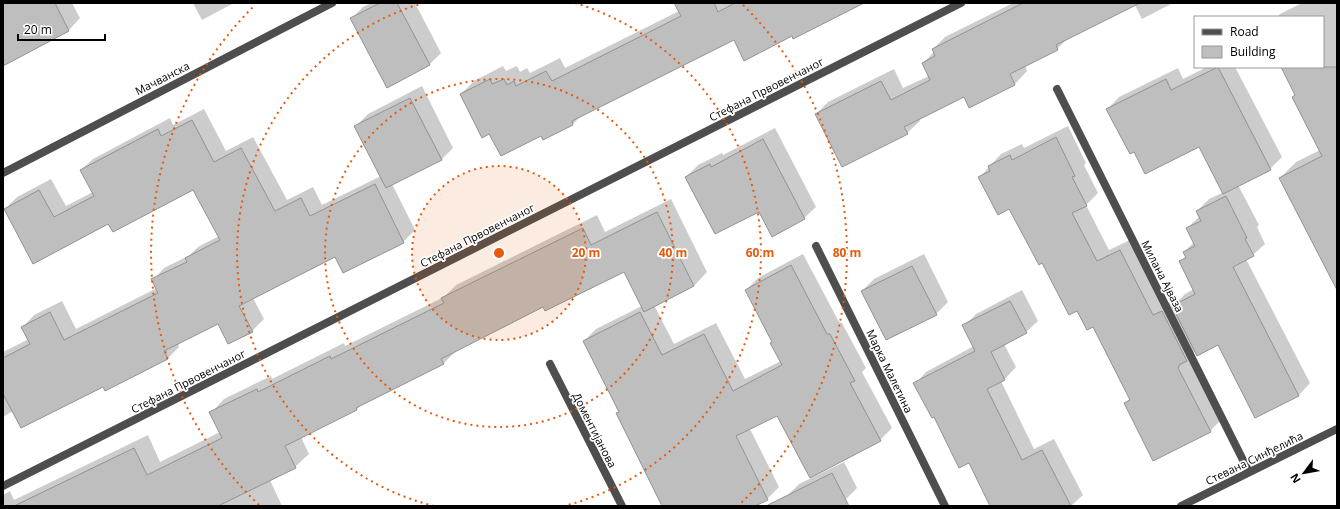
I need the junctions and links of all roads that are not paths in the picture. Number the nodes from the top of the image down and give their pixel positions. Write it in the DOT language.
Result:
graph roads {
  1 [pos="332,3"];
  2 [pos="961,3"];
  3 [pos="1057,89"];
  4 [pos="3,173"];
  5 [pos="816,246"];
  6 [pos="550,364"];
  7 [pos="1337,429"];
  8 [pos="1249,472"];
  9 [pos="3,486"];
  10 [pos="622,506"];
  11 [pos="945,506"];
  12 [pos="1180,506"];
  1 -- 4 [label="street, Мачванска"];
  2 -- 9 [label="street, Стефана Првовенчаног"];
  3 -- 8 [label="street, Милана Ајваза"];
  5 -- 11 [label="street, Марка Малетина"];
  6 -- 10 [label="street, Доментијанова"];
  7 -- 8 [label="street, Стевана Синђелића"];
  8 -- 12 [label="street, Стевана Синђелића"];
}
